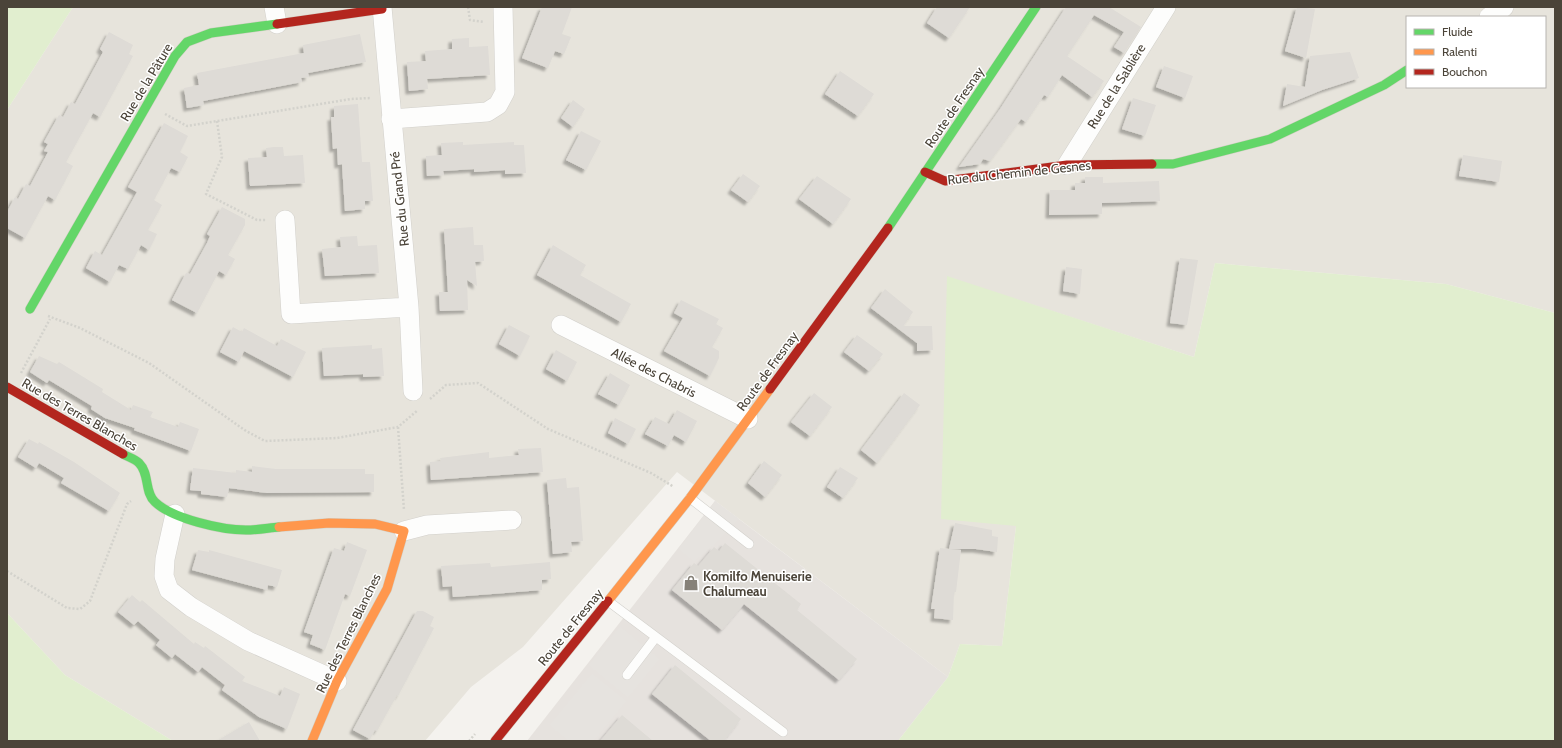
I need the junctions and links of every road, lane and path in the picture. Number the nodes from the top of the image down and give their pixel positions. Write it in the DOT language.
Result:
graph roads {
  1 [pos="468,7"];
  2 [pos="1036,7"];
  3 [pos="1166,7"];
  4 [pos="1504,7"];
  5 [pos="382,8"];
  6 [pos="275,16"];
  7 [pos="503,16"];
  8 [pos="1490,16"];
  9 [pos="1406,71"];
  10 [pos="389,97"];
  11 [pos="147,104"];
  12 [pos="391,119"];
  13 [pos="217,121"];
  14 [pos="1067,165"];
  15 [pos="925,172"];
  16 [pos="285,220"];
  17 [pos="409,307"];
  18 [pos="30,309"];
  19 [pos="51,317"];
  20 [pos="561,324"];
  21 [pos="10,388"];
  22 [pos="422,399"];
  23 [pos="748,419"];
  24 [pos="398,427"];
  25 [pos="148,489"];
  26 [pos="690,498"];
  27 [pos="175,514"];
  28 [pos="512,520"];
  29 [pos="404,531"];
  30 [pos="749,544"];
  31 [pos="7,571"];
  32 [pos="608,601"];
  33 [pos="656,637"];
  34 [pos="627,675"];
  35 [pos="337,681"];
  36 [pos="783,732"];
  37 [pos="498,739"];
  38 [pos="312,741"];
  1 -- 7 [label="path"];
  2 -- 15 [label="street, Route de Fresnay"];
  3 -- 14 [label="street, Rue de la Sablière"];
  4 -- 8 [label="street"];
  5 -- 6 [label="street, Rue de la Pâture"];
  5 -- 10 [label="street, Rue du Grand Pré"];
  6 -- 11 [label="street, Rue de la Pâture"];
  7 -- 12 [label="street"];
  9 -- 14 [label="street, Rue du Chemin de Gesnes"];
  10 -- 12 [label="street, Rue du Grand Pré"];
  10 -- 13 [label="path"];
  11 -- 13 [label="path"];
  11 -- 18 [label="street, Rue de la Pâture"];
  12 -- 17 [label="street, Rue du Grand Pré"];
  13 -- 16 [label="path"];
  14 -- 15 [label="street, Rue du Chemin de Gesnes"];
  15 -- 23 [label="street, Route de Fresnay"];
  16 -- 17 [label="street"];
  17 -- 22 [label="street, Rue du Grand Pré"];
  18 -- 19 [label="path"];
  19 -- 21 [label="path"];
  19 -- 24 [label="path"];
  20 -- 23 [label="street, Allée des Chabris"];
  21 -- 25 [label="street, Rue des Terres Blanches"];
  22 -- 24 [label="path"];
  22 -- 26 [label="path"];
  23 -- 26 [label="street, Route de Fresnay"];
  24 -- 29 [label="path"];
  25 -- 27 [label="street, Rue des Terres Blanches"];
  25 -- 31 [label="path"];
  26 -- 30 [label="lane"];
  26 -- 32 [label="street, Route de Fresnay"];
  27 -- 29 [label="street, Rue des Terres Blanches"];
  27 -- 35 [label="street"];
  28 -- 29 [label="street"];
  29 -- 35 [label="street, Rue des Terres Blanches"];
  32 -- 33 [label="lane"];
  32 -- 37 [label="street, Route de Fresnay"];
  33 -- 34 [label="lane"];
  33 -- 36 [label="lane"];
  35 -- 38 [label="street, Rue des Terres Blanches"];
}
